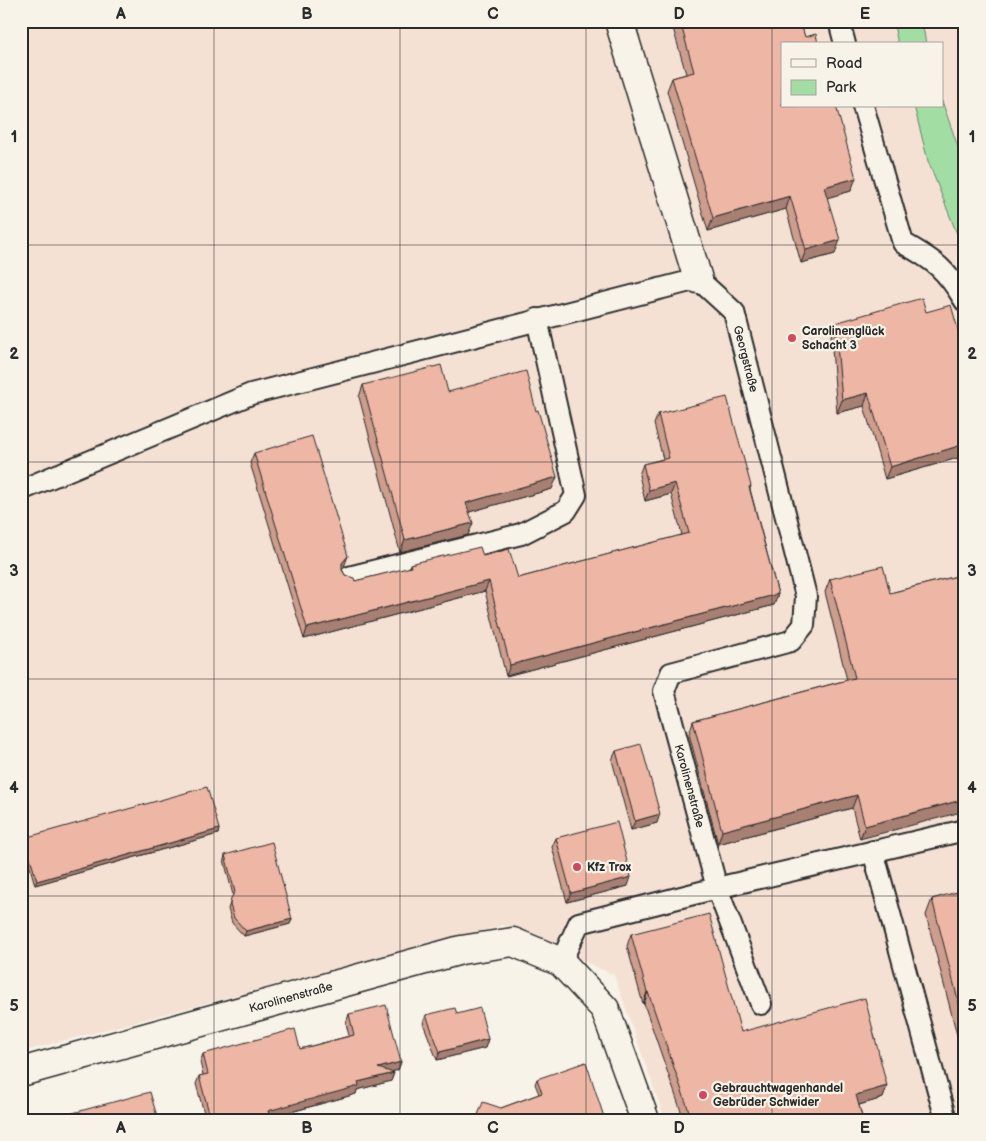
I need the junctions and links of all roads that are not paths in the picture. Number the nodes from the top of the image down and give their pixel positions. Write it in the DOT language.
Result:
graph roads {
  1 [pos="619,21"];
  2 [pos="839,21"];
  3 [pos="844,42"];
  4 [pos="864,108"];
  5 [pos="698,279"];
  6 [pos="965,301"];
  7 [pos="537,320"];
  8 [pos="21,490"];
  9 [pos="349,577"];
  10 [pos="806,596"];
  11 [pos="965,830"];
  12 [pos="873,851"];
  13 [pos="717,888"];
  14 [pos="561,962"];
  15 [pos="761,1004"];
  16 [pos="21,1072"];
  17 [pos="645,1120"];
  18 [pos="946,1120"];
  1 -- 5 [label="street"];
  2 -- 3 [label="lane"];
  4 -- 6 [label="lane"];
  5 -- 7 [label="lane"];
  5 -- 10 [label="lane, Georgstraße"];
  7 -- 8 [label="lane"];
  7 -- 9 [label="lane"];
  10 -- 13 [label="lane, Karolinenstraße"];
  11 -- 12 [label="lane"];
  12 -- 13 [label="lane"];
  12 -- 18 [label="lane"];
  13 -- 14 [label="lane"];
  13 -- 15 [label="lane"];
  14 -- 16 [label="street, Karolinenstraße"];
  14 -- 17 [label="street, Karolinenstraße"];
}
